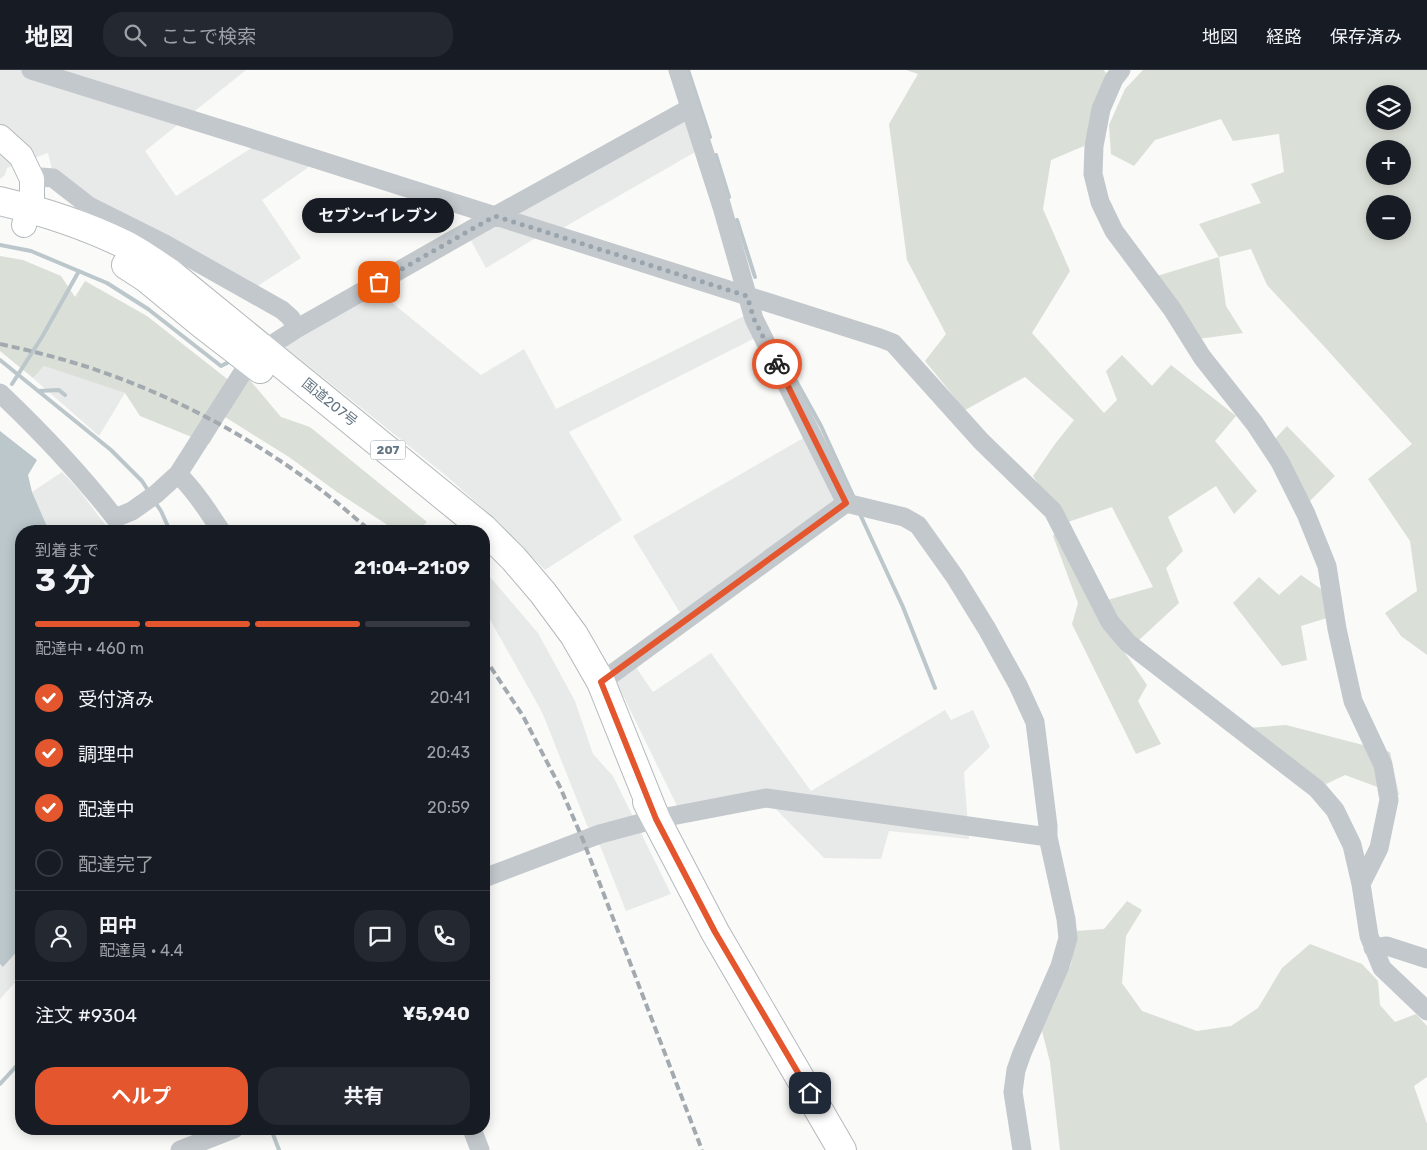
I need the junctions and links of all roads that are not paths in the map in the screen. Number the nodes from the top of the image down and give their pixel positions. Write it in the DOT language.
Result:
graph roads {
  1 [pos="31,70"];
  2 [pos="678,70"];
  3 [pos="1121,70"];
  4 [pos="690,108"];
  5 [pos="0,137"];
  6 [pos="32,179"];
  7 [pos="0,201"];
  8 [pos="495,216"];
  9 [pos="18,218"];
  10 [pos="747,296"];
  11 [pos="296,329"];
  12 [pos="257,355"];
  13 [pos="0,393"];
  14 [pos="178,474"];
  15 [pos="846,503"];
  16 [pos="217,525"];
  17 [pos="455,525"];
  18 [pos="479,525"];
  19 [pos="490,535"];
  20 [pos="490,557"];
  21 [pos="601,682"];
  22 [pos="656,819"];
  23 [pos="1048,838"];
  24 [pos="490,876"];
  25 [pos="1360,884"];
  26 [pos="1373,948"];
  27 [pos="1427,959"];
  28 [pos="1427,1012"];
  29 [pos="219,1135"];
  30 [pos="474,1135"];
  31 [pos="180,1150"];
  32 [pos="480,1150"];
  33 [pos="842,1150"];
  34 [pos="1022,1150"];
  1 -- 8 [label="street"];
  2 -- 4 [label="street"];
  3 -- 25 [label="street"];
  4 -- 8 [label="street"];
  4 -- 10 [label="street"];
  5 -- 6 [label="main road"];
  6 -- 9 [label="main road"];
  6 -- 11 [label="street"];
  7 -- 9 [label="highway, 国道207号 / 207"];
  8 -- 10 [label="street"];
  8 -- 11 [label="street"];
  9 -- 12 [label="highway, 国道207号 / 207"];
  10 -- 15 [label="street"];
  10 -- 25 [label="street"];
  11 -- 12 [label="street"];
  12 -- 14 [label="street"];
  12 -- 17 [label="highway, 国道207号 / 207"];
  12 -- 18 [label="highway, 国道207号 / 207"];
  13 -- 14 [label="street"];
  14 -- 16 [label="street"];
  15 -- 21 [label="street"];
  15 -- 23 [label="street"];
  19 -- 21 [label="highway, 国道207号 / 207"];
  20 -- 22 [label="highway, 国道207号 / 207"];
  21 -- 22 [label="highway, 国道207号 / 207"];
  22 -- 23 [label="street"];
  22 -- 24 [label="street"];
  22 -- 33 [label="highway, 国道207号 / 207"];
  23 -- 34 [label="street"];
  25 -- 26 [label="street"];
  26 -- 27 [label="street"];
  26 -- 28 [label="street"];
  29 -- 31 [label="street"];
  30 -- 32 [label="street"];
}
